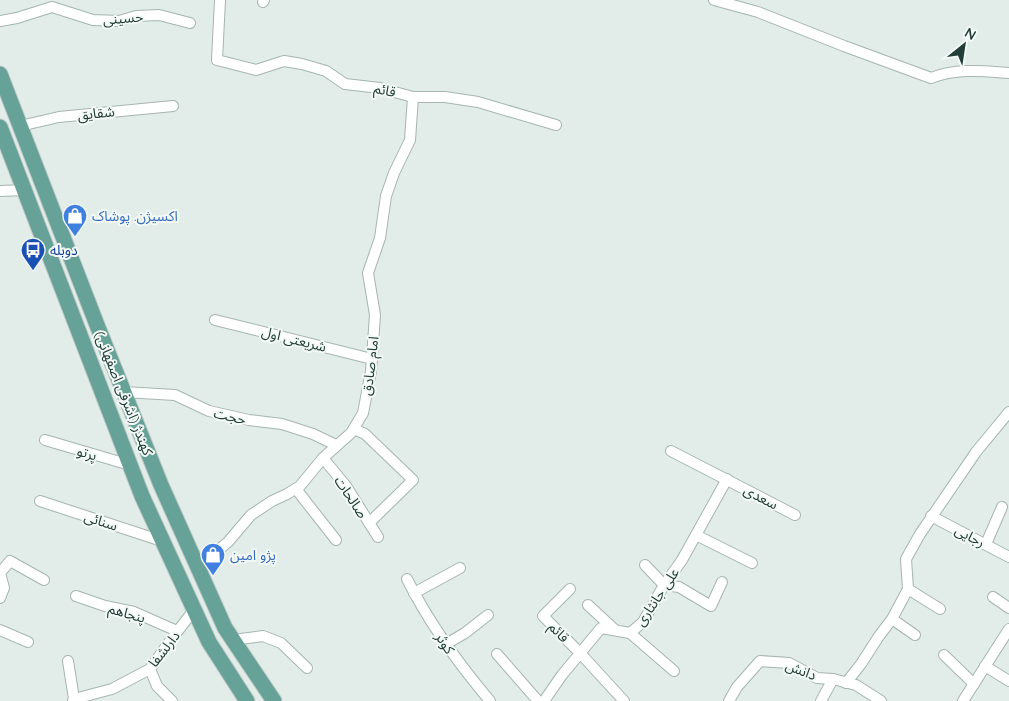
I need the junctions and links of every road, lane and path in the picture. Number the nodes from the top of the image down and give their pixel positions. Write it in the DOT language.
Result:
graph roads {
  1 [pos="220,0"];
  2 [pos="714,0"];
  3 [pos="0,22"];
  4 [pos="190,23"];
  5 [pos="1009,73"];
  6 [pos="0,74"];
  7 [pos="413,97"];
  8 [pos="173,106"];
  9 [pos="556,125"];
  10 [pos="0,126"];
  11 [pos="20,126"];
  12 [pos="25,190"];
  13 [pos="0,191"];
  14 [pos="63,237"];
  15 [pos="45,242"];
  16 [pos="215,320"];
  17 [pos="372,359"];
  18 [pos="124,392"];
  19 [pos="1007,418"];
  20 [pos="354,429"];
  21 [pos="45,440"];
  22 [pos="336,445"];
  23 [pos="671,451"];
  24 [pos="323,458"];
  25 [pos="130,465"];
  26 [pos="727,479"];
  27 [pos="296,489"];
  28 [pos="40,501"];
  29 [pos="1002,506"];
  30 [pos="795,515"];
  31 [pos="931,516"];
  32 [pos="369,523"];
  33 [pos="696,535"];
  34 [pos="378,538"];
  35 [pos="336,540"];
  36 [pos="162,541"];
  37 [pos="986,544"];
  38 [pos="1009,557"];
  39 [pos="752,563"];
  40 [pos="646,565"];
  41 [pos="198,567"];
  42 [pos="460,568"];
  43 [pos="406,579"];
  44 [pos="44,580"];
  45 [pos="722,582"];
  46 [pos="664,586"];
  47 [pos="570,589"];
  48 [pos="908,589"];
  49 [pos="1,591"];
  50 [pos="414,593"];
  51 [pos="76,596"];
  52 [pos="993,597"];
  53 [pos="588,605"];
  54 [pos="1009,608"];
  55 [pos="940,609"];
  56 [pos="194,610"];
  57 [pos="488,615"];
  58 [pos="892,619"];
  59 [pos="1009,629"];
  60 [pos="0,630"];
  61 [pos="615,630"];
  62 [pos="177,631"];
  63 [pos="630,633"];
  64 [pos="915,635"];
  65 [pos="233,640"];
  66 [pos="28,642"];
  67 [pos="446,644"];
  68 [pos="580,653"];
  69 [pos="497,654"];
  70 [pos="944,655"];
  71 [pos="68,661"];
  72 [pos="985,666"];
  73 [pos="307,668"];
  74 [pos="150,669"];
  75 [pos="674,671"];
  76 [pos="833,680"];
  77 [pos="1009,681"];
  78 [pos="846,683"];
  79 [pos="974,684"];
  80 [pos="73,700"];
  81 [pos="172,701"];
  82 [pos="247,701"];
  83 [pos="274,701"];
  84 [pos="490,701"];
  85 [pos="538,701"];
  86 [pos="544,701"];
  87 [pos="624,701"];
  88 [pos="729,701"];
  89 [pos="821,701"];
  90 [pos="881,701"];
  91 [pos="963,701"];
  1 -- 7 [label="street, قائم"];
  2 -- 5 [label="street"];
  3 -- 4 [label="street, حسینی"];
  6 -- 11 [label="main road, کهندژ (اشرفی اصفهانی)"];
  7 -- 9 [label="street, قائم"];
  7 -- 17 [label="street, امام صادق"];
  8 -- 11 [label="street, شقایق"];
  10 -- 12 [label="main road, کهندژ (اشرفی اصفهانی)"];
  11 -- 14 [label="main road, کهندژ (اشرفی اصفهانی)"];
  12 -- 13 [label="street"];
  12 -- 15 [label="main road, کهندژ (اشرفی اصفهانی)"];
  14 -- 15 [label="main road"];
  14 -- 18 [label="main road, کهندژ (اشرفی اصفهانی)"];
  15 -- 25 [label="main road, کهندژ (اشرفی اصفهانی)"];
  16 -- 17 [label="street, شریعتی اول"];
  17 -- 20 [label="street, امام صادق"];
  18 -- 22 [label="street, حجت"];
  18 -- 41 [label="main road, کهندژ (اشرفی اصفهانی)"];
  19 -- 31 [label="street"];
  20 -- 22 [label="street, امام صادق"];
  20 -- 32 [label="street"];
  21 -- 25 [label="street, پرتو"];
  22 -- 24 [label="street, امام صادق"];
  23 -- 26 [label="street, سعدی"];
  24 -- 27 [label="street, امام صادق"];
  24 -- 32 [label="street, صالحات"];
  25 -- 36 [label="main road, کهندژ (اشرفی اصفهانی)"];
  26 -- 30 [label="street, سعدی"];
  26 -- 33 [label="street, علی جانثاری"];
  27 -- 35 [label="street"];
  27 -- 41 [label="street, امام صادق"];
  28 -- 36 [label="street, سنائی"];
  29 -- 37 [label="street"];
  31 -- 37 [label="street, رجایی"];
  31 -- 48 [label="street"];
  32 -- 34 [label="street, صالحات"];
  33 -- 39 [label="street"];
  33 -- 46 [label="street, علی جانثاری"];
  36 -- 56 [label="main road, کهندژ (اشرفی اصفهانی)"];
  37 -- 38 [label="street, رجایی"];
  40 -- 46 [label="street"];
  41 -- 65 [label="main road, کهندژ (اشرفی اصفهانی)"];
  42 -- 50 [label="street"];
  43 -- 50 [label="street, کوثر"];
  44 -- 49 [label="street"];
  45 -- 46 [label="street"];
  46 -- 63 [label="street, علی جانثاری"];
  47 -- 68 [label="street, قائم"];
  48 -- 55 [label="street"];
  48 -- 58 [label="street"];
  50 -- 67 [label="street, کوثر"];
  51 -- 62 [label="street, پنجاهم"];
  52 -- 54 [label="street"];
  53 -- 61 [label="street"];
  56 -- 62 [label="street, دارلشفا"];
  56 -- 82 [label="main road, کهندژ (اشرفی اصفهانی)"];
  57 -- 67 [label="street"];
  58 -- 64 [label="street"];
  58 -- 78 [label="street"];
  59 -- 72 [label="street"];
  60 -- 66 [label="street"];
  61 -- 63 [label="street, علی جانثاری"];
  61 -- 68 [label="street, علی جانثاری"];
  62 -- 74 [label="street, دارلشفا"];
  63 -- 75 [label="street"];
  65 -- 73 [label="street"];
  65 -- 83 [label="main road, کهندژ (اشرفی اصفهانی)"];
  67 -- 84 [label="street, کوثر"];
  68 -- 86 [label="street, علی جانثاری"];
  68 -- 87 [label="street"];
  69 -- 85 [label="street"];
  70 -- 79 [label="street"];
  71 -- 80 [label="street"];
  72 -- 77 [label="street"];
  72 -- 79 [label="street"];
  74 -- 80 [label="street, دارلشفا"];
  74 -- 81 [label="street"];
  76 -- 78 [label="street, دانش"];
  76 -- 88 [label="street, دانش"];
  76 -- 89 [label="street, دانش"];
  78 -- 90 [label="street, دانش"];
  79 -- 91 [label="street"];
}
